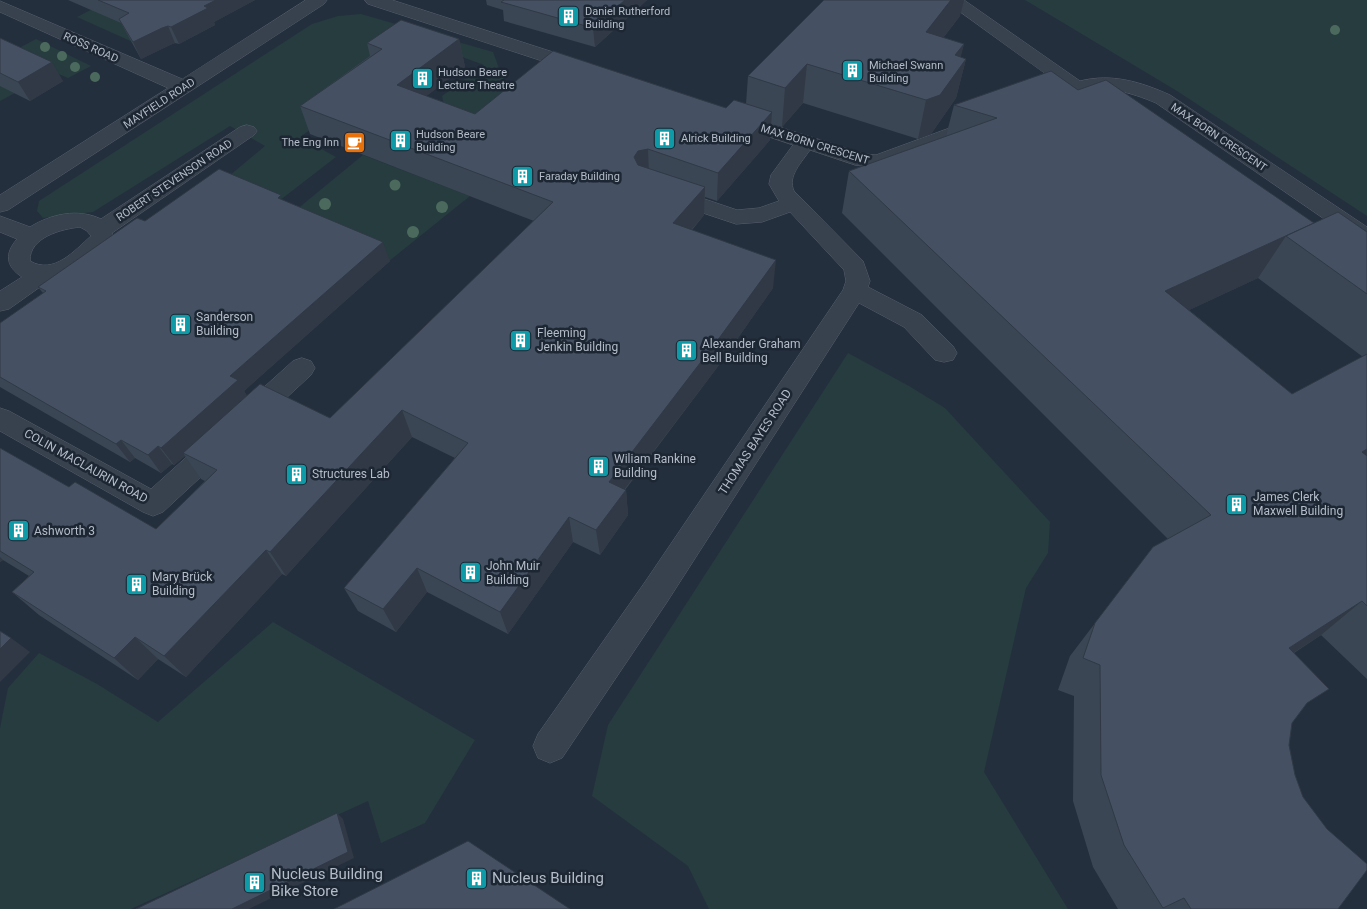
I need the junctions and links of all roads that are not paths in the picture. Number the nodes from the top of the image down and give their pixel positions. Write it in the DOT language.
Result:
graph roads {
  1 [pos="318,0"];
  2 [pos="374,0"];
  3 [pos="953,0"];
  4 [pos="0,6"];
  5 [pos="600,74"];
  6 [pos="1076,86"];
  7 [pos="183,87"];
  8 [pos="720,114"];
  9 [pos="247,131"];
  10 [pos="805,143"];
  11 [pos="648,186"];
  12 [pos="794,203"];
  13 [pos="0,205"];
  14 [pos="0,224"];
  15 [pos="101,230"];
  16 [pos="31,236"];
  17 [pos="1367,238"];
  18 [pos="42,274"];
  19 [pos="855,291"];
  20 [pos="0,303"];
  21 [pos="944,353"];
  22 [pos="302,368"];
  23 [pos="0,418"];
  24 [pos="550,746"];
  1 -- 7 [label="street, MAYFIELD ROAD"];
  2 -- 5 [label="street"];
  3 -- 6 [label="street"];
  4 -- 7 [label="street, ROSS ROAD"];
  6 -- 10 [label="street, MAX BORN CRESCENT"];
  6 -- 17 [label="street, MAX BORN CRESCENT"];
  7 -- 13 [label="street, MAYFIELD ROAD"];
  8 -- 10 [label="street, MAX BORN CRESCENT"];
  9 -- 15 [label="street, ROBERT STEVENSON ROAD"];
  10 -- 12 [label="street"];
  11 -- 12 [label="street"];
  12 -- 19 [label="street"];
  14 -- 16 [label="street"];
  15 -- 16 [label="street"];
  15 -- 18 [label="street, ROBERT STEVENSON ROAD"];
  16 -- 18 [label="street"];
  18 -- 20 [label="street, ROBERT STEVENSON ROAD"];
  19 -- 21 [label="street"];
  19 -- 24 [label="street, THOMAS BAYES ROAD"];
  22 -- 23 [label="street, COLIN MACLAURIN ROAD"];
}
